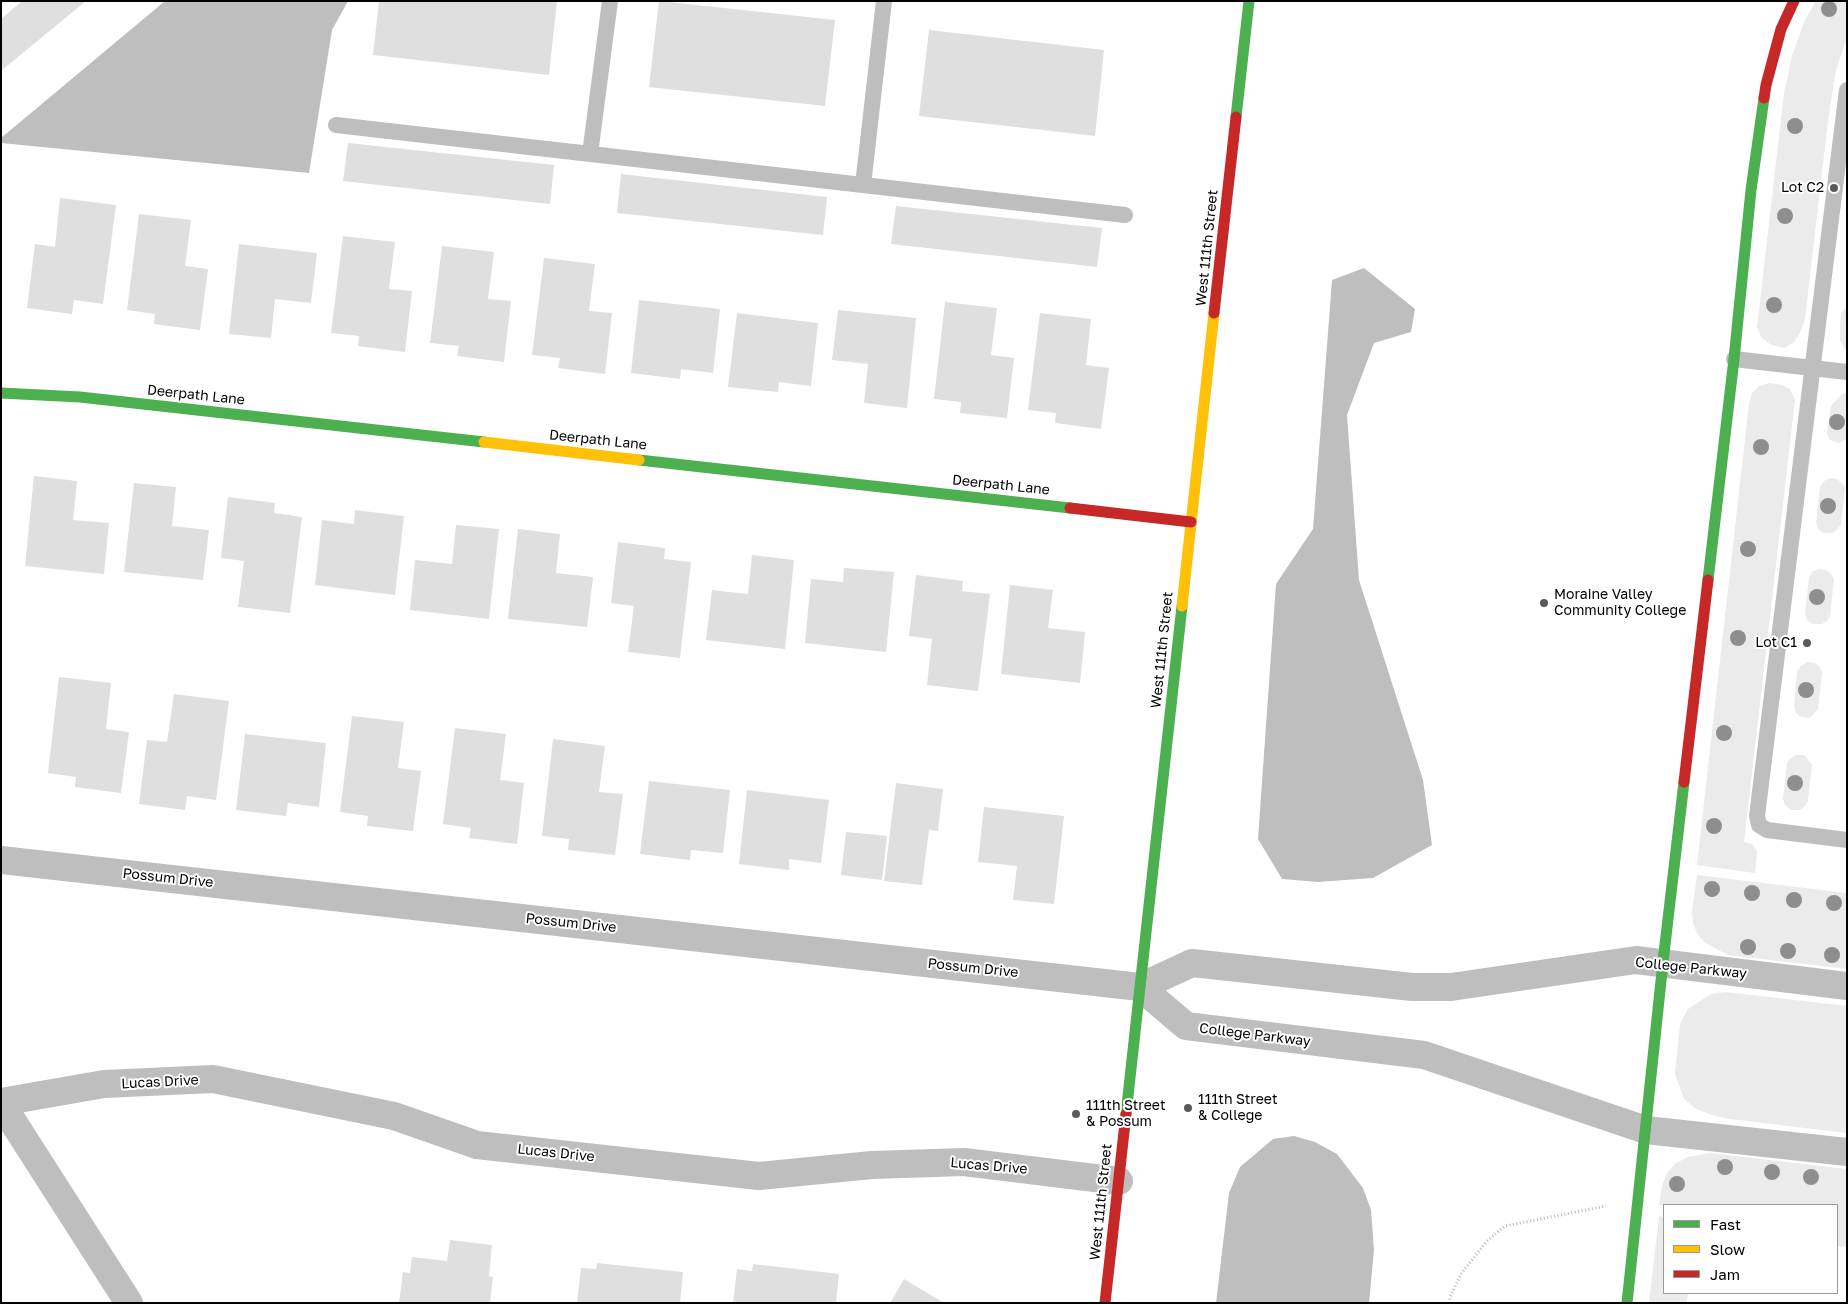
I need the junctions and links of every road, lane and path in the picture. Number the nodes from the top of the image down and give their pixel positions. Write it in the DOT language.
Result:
graph roads {
  1 [pos="610,1"];
  2 [pos="884,1"];
  3 [pos="1249,1"];
  4 [pos="1794,1"];
  5 [pos="1847,90"];
  6 [pos="336,125"];
  7 [pos="590,154"];
  8 [pos="863,185"];
  9 [pos="1125,215"];
  10 [pos="1734,359"];
  11 [pos="1812,368"];
  12 [pos="1847,372"];
  13 [pos="1,392"];
  14 [pos="1191,522"];
  15 [pos="1847,840"];
  16 [pos="1,860"];
  17 [pos="1663,962"];
  18 [pos="1847,986"];
  19 [pos="1140,987"];
  20 [pos="1,1102"];
  21 [pos="1646,1130"];
  22 [pos="1847,1152"];
  23 [pos="1119,1181"];
  24 [pos="1612,1206"];
  25 [pos="129,1303"];
  26 [pos="1105,1303"];
  27 [pos="1450,1303"];
  28 [pos="1627,1303"];
  1 -- 7 [label="lane"];
  2 -- 8 [label="lane"];
  3 -- 14 [label="street, West 111th Street"];
  4 -- 10 [label="street"];
  5 -- 11 [label="lane"];
  6 -- 7 [label="lane"];
  7 -- 8 [label="lane"];
  8 -- 9 [label="lane"];
  10 -- 11 [label="lane"];
  10 -- 17 [label="street"];
  11 -- 12 [label="lane"];
  11 -- 15 [label="lane"];
  13 -- 14 [label="street, Deerpath Lane"];
  14 -- 19 [label="street, West 111th Street"];
  16 -- 19 [label="street, Possum Drive"];
  17 -- 18 [label="street, College Parkway"];
  17 -- 19 [label="street, College Parkway"];
  17 -- 21 [label="street"];
  19 -- 21 [label="street, College Parkway"];
  19 -- 23 [label="street, West 111th Street"];
  20 -- 23 [label="street, Lucas Drive"];
  20 -- 25 [label="street, Lucas Drive"];
  21 -- 22 [label="street, College Parkway"];
  21 -- 28 [label="street"];
  23 -- 26 [label="street, West 111th Street"];
  24 -- 27 [label="path"];
}
